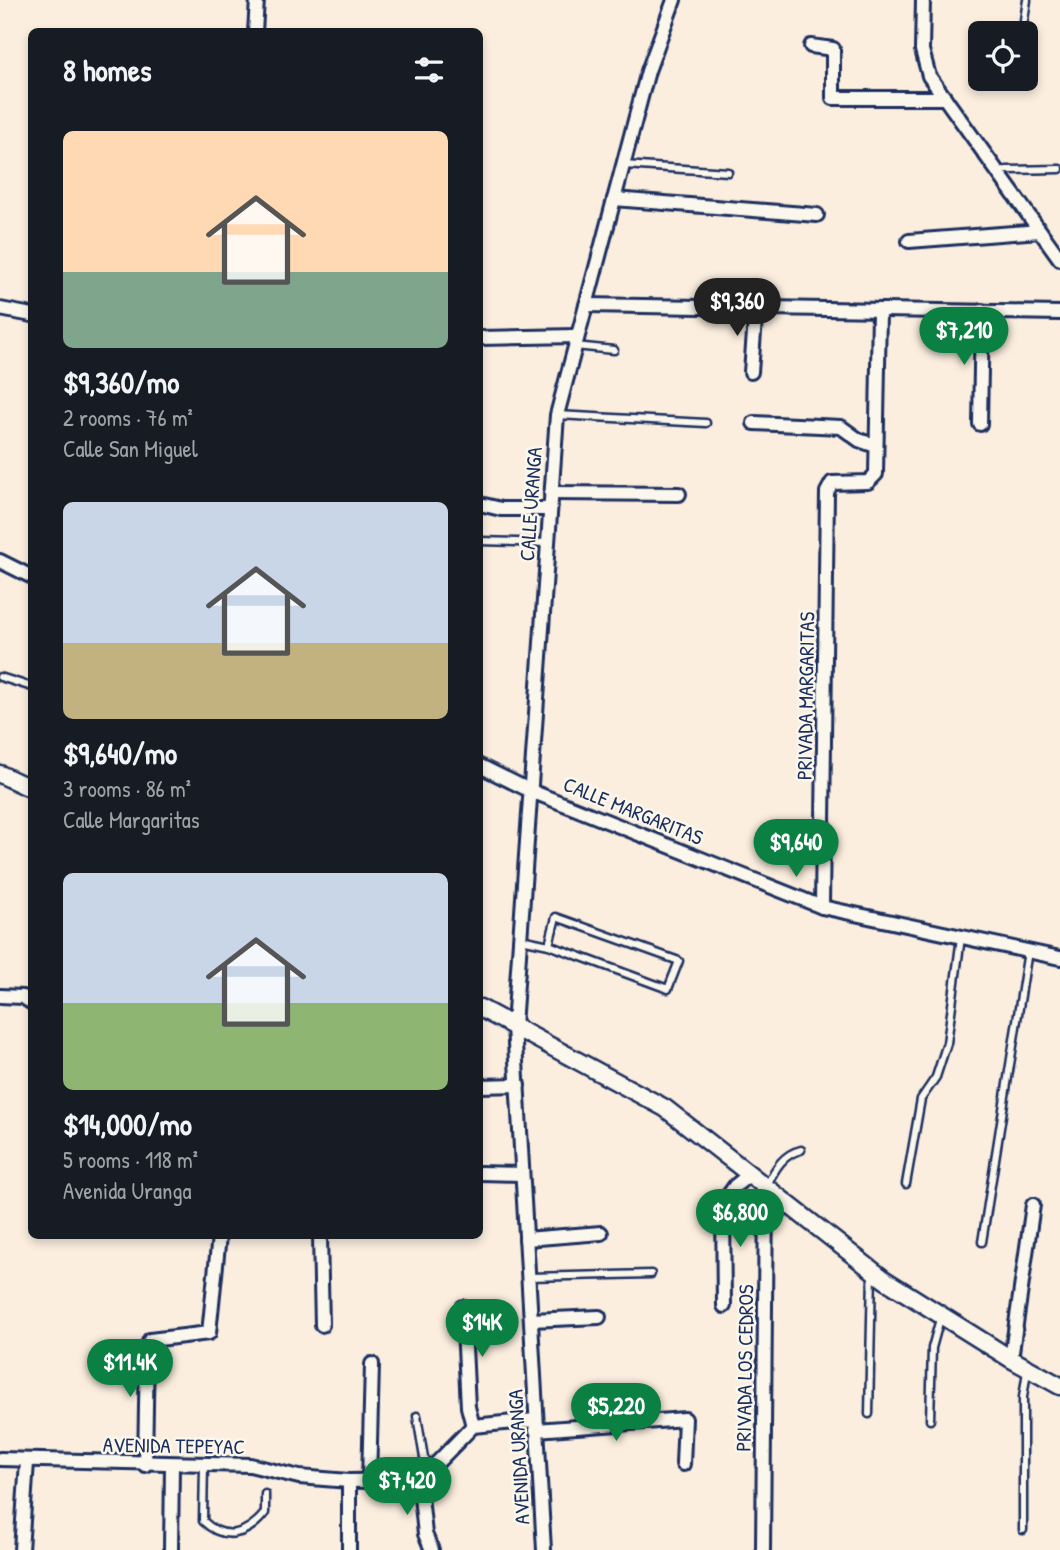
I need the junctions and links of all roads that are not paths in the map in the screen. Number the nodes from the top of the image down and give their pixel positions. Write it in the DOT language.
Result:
graph roads {
  1 [pos="257,0"];
  2 [pos="674,0"];
  3 [pos="923,0"];
  4 [pos="1027,0"];
  5 [pos="1024,20"];
  6 [pos="255,28"];
  7 [pos="811,46"];
  8 [pos="945,98"];
  9 [pos="624,165"];
  10 [pos="1060,169"];
  11 [pos="728,172"];
  12 [pos="999,173"];
  13 [pos="614,199"];
  14 [pos="817,215"];
  15 [pos="1040,231"];
  16 [pos="909,241"];
  17 [pos="1060,259"];
  18 [pos="586,305"];
  19 [pos="756,306"];
  20 [pos="0,309"];
  21 [pos="982,311"];
  22 [pos="879,312"];
  23 [pos="1060,313"];
  24 [pos="28,315"];
  25 [pos="483,338"];
  26 [pos="575,341"];
  27 [pos="614,350"];
  28 [pos="751,372"];
  29 [pos="556,415"];
  30 [pos="706,423"];
  31 [pos="754,423"];
  32 [pos="980,424"];
  33 [pos="876,446"];
  34 [pos="551,494"];
  35 [pos="679,494"];
  36 [pos="483,505"];
  37 [pos="550,509"];
  38 [pos="483,541"];
  39 [pos="548,543"];
  40 [pos="0,561"];
  41 [pos="28,575"];
  42 [pos="0,677"];
  43 [pos="28,686"];
  44 [pos="483,767"];
  45 [pos="0,774"];
  46 [pos="28,787"];
  47 [pos="531,791"];
  48 [pos="822,907"];
  49 [pos="961,937"];
  50 [pos="521,939"];
  51 [pos="549,945"];
  52 [pos="1028,951"];
  53 [pos="1060,958"];
  54 [pos="0,996"];
  55 [pos="28,1000"];
  56 [pos="483,1010"];
  57 [pos="514,1026"];
  58 [pos="517,1085"];
  59 [pos="483,1086"];
  60 [pos="801,1150"];
  61 [pos="483,1173"];
  62 [pos="522,1174"];
  63 [pos="750,1174"];
  64 [pos="906,1184"];
  65 [pos="766,1187"];
  66 [pos="1033,1205"];
  67 [pos="601,1233"];
  68 [pos="219,1239"];
  69 [pos="320,1239"];
  70 [pos="526,1239"];
  71 [pos="982,1242"];
  72 [pos="872,1270"];
  73 [pos="652,1274"];
  74 [pos="528,1277"];
  75 [pos="724,1306"];
  76 [pos="463,1307"];
  77 [pos="941,1315"];
  78 [pos="599,1317"];
  79 [pos="531,1320"];
  80 [pos="321,1325"];
  81 [pos="1011,1359"];
  82 [pos="372,1364"];
  83 [pos="1027,1368"];
  84 [pos="1060,1386"];
  85 [pos="869,1414"];
  86 [pos="417,1416"];
  87 [pos="930,1420"];
  88 [pos="535,1425"];
  89 [pos="473,1426"];
  90 [pos="0,1460"];
  91 [pos="27,1462"];
  92 [pos="683,1464"];
  93 [pos="145,1465"];
  94 [pos="172,1465"];
  95 [pos="204,1465"];
  96 [pos="432,1468"];
  97 [pos="419,1478"];
  98 [pos="349,1481"];
  99 [pos="369,1482"];
  100 [pos="265,1494"];
  101 [pos="1023,1530"];
  102 [pos="21,1550"];
  103 [pos="171,1550"];
  104 [pos="349,1550"];
  105 [pos="432,1550"];
  106 [pos="544,1550"];
  107 [pos="763,1550"];
  1 -- 6 [label="street"];
  2 -- 9 [label="street, CALLE URANGA"];
  3 -- 8 [label="street"];
  4 -- 5 [label="lane"];
  7 -- 8 [label="street"];
  8 -- 12 [label="street"];
  9 -- 11 [label="lane"];
  9 -- 13 [label="street, CALLE URANGA"];
  10 -- 12 [label="lane"];
  12 -- 15 [label="street"];
  13 -- 14 [label="street"];
  13 -- 18 [label="street, CALLE URANGA"];
  15 -- 16 [label="street"];
  15 -- 17 [label="street"];
  18 -- 19 [label="street"];
  18 -- 26 [label="street, CALLE URANGA"];
  19 -- 22 [label="street"];
  19 -- 28 [label="street"];
  20 -- 24 [label="street"];
  21 -- 22 [label="street"];
  21 -- 23 [label="street"];
  21 -- 32 [label="street"];
  22 -- 33 [label="street"];
  25 -- 26 [label="street"];
  26 -- 27 [label="lane"];
  26 -- 29 [label="street, CALLE URANGA"];
  29 -- 30 [label="lane"];
  29 -- 34 [label="street, CALLE URANGA"];
  31 -- 33 [label="street"];
  33 -- 48 [label="street, PRIVADA MARGARITAS"];
  34 -- 35 [label="street"];
  34 -- 37 [label="street, CALLE URANGA"];
  36 -- 37 [label="street"];
  37 -- 39 [label="street, CALLE URANGA"];
  38 -- 39 [label="lane"];
  39 -- 47 [label="street, CALLE URANGA"];
  40 -- 41 [label="street"];
  42 -- 43 [label="lane"];
  44 -- 47 [label="street, CALLE MARGARITAS"];
  45 -- 46 [label="main road"];
  47 -- 48 [label="street, CALLE MARGARITAS"];
  47 -- 50 [label="street, CALLE URANGA"];
  48 -- 49 [label="street, CALLE MARGARITAS"];
  49 -- 52 [label="street, CALLE MARGARITAS"];
  49 -- 64 [label="lane"];
  50 -- 51 [label="lane"];
  50 -- 57 [label="street, CALLE URANGA"];
  51 -- 51 [label="lane"];
  52 -- 53 [label="street, CALLE MARGARITAS"];
  52 -- 71 [label="lane"];
  54 -- 55 [label="street"];
  56 -- 57 [label="main road"];
  57 -- 58 [label="street, AVENIDA URANGA"];
  57 -- 63 [label="main road"];
  58 -- 59 [label="street"];
  58 -- 62 [label="street, AVENIDA URANGA"];
  60 -- 65 [label="lane"];
  61 -- 62 [label="street"];
  62 -- 70 [label="street, AVENIDA URANGA"];
  63 -- 65 [label="main road"];
  63 -- 75 [label="street"];
  65 -- 72 [label="main road"];
  65 -- 107 [label="street, PRIVADA LOS CEDROS"];
  66 -- 81 [label="street"];
  67 -- 70 [label="street"];
  68 -- 93 [label="street"];
  69 -- 80 [label="street"];
  70 -- 74 [label="street, AVENIDA URANGA"];
  72 -- 77 [label="main road"];
  72 -- 85 [label="lane"];
  73 -- 74 [label="lane"];
  74 -- 79 [label="street, AVENIDA URANGA"];
  76 -- 89 [label="street"];
  77 -- 81 [label="main road"];
  77 -- 87 [label="lane"];
  78 -- 79 [label="street"];
  79 -- 88 [label="street, AVENIDA URANGA"];
  81 -- 83 [label="main road"];
  82 -- 99 [label="street"];
  83 -- 84 [label="main road"];
  83 -- 101 [label="lane"];
  86 -- 96 [label="lane"];
  88 -- 89 [label="street"];
  88 -- 92 [label="street"];
  88 -- 106 [label="street, AVENIDA URANGA"];
  89 -- 96 [label="street"];
  90 -- 91 [label="street, AVENIDA TEPEYAC"];
  91 -- 93 [label="street, AVENIDA TEPEYAC"];
  91 -- 102 [label="street"];
  93 -- 94 [label="street, AVENIDA TEPEYAC"];
  94 -- 95 [label="street, AVENIDA TEPEYAC"];
  94 -- 103 [label="street"];
  95 -- 98 [label="street, AVENIDA TEPEYAC"];
  95 -- 100 [label="lane"];
  96 -- 97 [label="street"];
  97 -- 99 [label="street, AVENIDA TEPEYAC"];
  97 -- 105 [label="street"];
  98 -- 99 [label="street, AVENIDA TEPEYAC"];
  98 -- 104 [label="street"];
}
